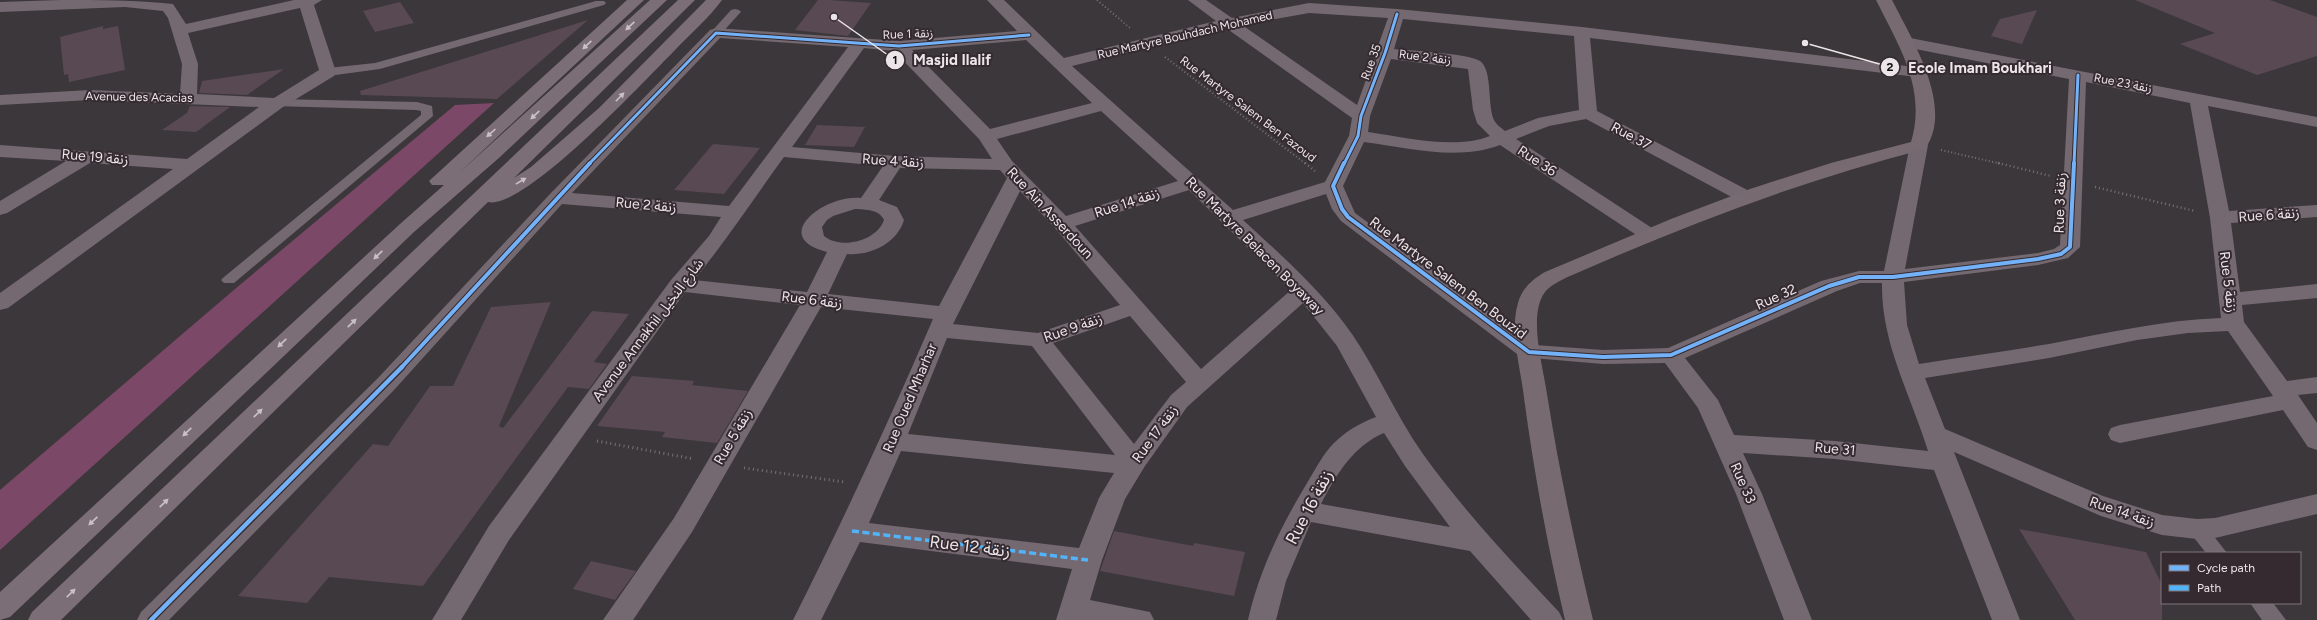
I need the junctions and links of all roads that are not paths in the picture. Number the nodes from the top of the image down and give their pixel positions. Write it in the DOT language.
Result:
graph roads {
  1 [pos="636,0"];
  2 [pos="659,0"];
  3 [pos="687,0"];
  4 [pos="714,0"];
  5 [pos="995,0"];
  6 [pos="1196,0"];
  7 [pos="1884,0"];
  8 [pos="308,1"];
  9 [pos="600,3"];
  10 [pos="1303,4"];
  11 [pos="0,7"];
  12 [pos="734,12"];
  13 [pos="1397,14"];
  14 [pos="1229,23"];
  15 [pos="180,30"];
  16 [pos="1582,32"];
  17 [pos="716,33"];
  18 [pos="1029,36"];
  19 [pos="1905,42"];
  20 [pos="858,45"];
  21 [pos="899,46"];
  22 [pos="1385,53"];
  23 [pos="1465,62"];
  24 [pos="1061,64"];
  25 [pos="328,72"];
  26 [pos="1917,72"];
  27 [pos="2078,75"];
  28 [pos="188,98"];
  29 [pos="2198,98"];
  30 [pos="0,100"];
  31 [pos="277,103"];
  32 [pos="1104,105"];
  33 [pos="1588,113"];
  34 [pos="1361,116"];
  35 [pos="2317,122"];
  36 [pos="986,136"];
  37 [pos="1358,136"];
  38 [pos="1502,138"];
  39 [pos="1919,145"];
  40 [pos="0,151"];
  41 [pos="781,151"];
  42 [pos="87,157"];
  43 [pos="895,162"];
  44 [pos="189,165"];
  45 [pos="1011,171"];
  46 [pos="1191,183"];
  47 [pos="1333,186"];
  48 [pos="1746,197"];
  49 [pos="557,198"];
  50 [pos="867,203"];
  51 [pos="0,209"];
  52 [pos="2317,211"];
  53 [pos="734,212"];
  54 [pos="464,216"];
  55 [pos="1228,218"];
  56 [pos="2220,218"];
  57 [pos="1062,224"];
  58 [pos="406,228"];
  59 [pos="1648,234"];
  60 [pos="839,249"];
  61 [pos="1893,277"];
  62 [pos="229,280"];
  63 [pos="679,285"];
  64 [pos="1304,291"];
  65 [pos="2317,292"];
  66 [pos="2231,299"];
  67 [pos="814,300"];
  68 [pos="0,303"];
  69 [pos="1135,307"];
  70 [pos="942,322"];
  71 [pos="2233,322"];
  72 [pos="1038,340"];
  73 [pos="1529,352"];
  74 [pos="1671,355"];
  75 [pos="1911,373"];
  76 [pos="1199,382"];
  77 [pos="2317,385"];
  78 [pos="2286,395"];
  79 [pos="1389,422"];
  80 [pos="2120,434"];
  81 [pos="1937,435"];
  82 [pos="893,441"];
  83 [pos="2317,441"];
  84 [pos="1725,443"];
  85 [pos="1944,462"];
  86 [pos="1133,464"];
  87 [pos="2317,504"];
  88 [pos="1304,511"];
  89 [pos="2198,530"];
  90 [pos="852,531"];
  91 [pos="1479,542"];
  92 [pos="2217,552"];
  93 [pos="1088,560"];
  94 [pos="2261,604"];
  95 [pos="0,608"];
  96 [pos="1071,614"];
  97 [pos="42,620"];
  98 [pos="151,620"];
  99 [pos="446,620"];
  100 [pos="617,620"];
  101 [pos="808,620"];
  102 [pos="1140,620"];
  103 [pos="1262,620"];
  104 [pos="1549,620"];
  105 [pos="1578,620"];
  106 [pos="1798,620"];
  107 [pos="2006,620"];
  108 [pos="2275,620"];
  1 -- 58 [label="highway, one-way"];
  2 -- 58 [label="highway, one-way"];
  3 -- 54 [label="highway"];
  54 -- 4 [label="highway, one-way"];
  5 -- 18 [label="street, Rue Martyre Belacen Boyaway"];
  6 -- 14 [label="street"];
  7 -- 19 [label="street"];
  8 -- 15 [label="street"];
  8 -- 25 [label="street"];
  9 -- 25 [label="lane"];
  10 -- 13 [label="street, Rue Martyre Bouhdach Mohamed"];
  10 -- 14 [label="street, Rue Martyre Bouhdach Mohamed"];
  11 -- 15 [label="street"];
  12 -- 17 [label="lane"];
  13 -- 16 [label="street, Rue Martyre Bouhdach Mohamed"];
  13 -- 22 [label="street, Rue 35"];
  14 -- 24 [label="street, Rue Martyre Bouhdach Mohamed"];
  14 -- 34 [label="street"];
  15 -- 28 [label="street"];
  16 -- 26 [label="street, Rue Martyre Bouhdach Mohamed"];
  16 -- 33 [label="street"];
  17 -- 20 [label="street, Rue 1 زنقة"];
  17 -- 49 [label="street"];
  18 -- 21 [label="street, Rue 1 زنقة"];
  18 -- 24 [label="street, Rue Martyre Belacen Boyaway"];
  19 -- 26 [label="street"];
  19 -- 27 [label="street, Rue 23 زنقة"];
  20 -- 21 [label="street, Rue 1 زنقة"];
  20 -- 41 [label="street, Avenue Annakhil شارع النخيل"];
  21 -- 36 [label="street, Rue Ain Asserdoun"];
  22 -- 23 [label="street, Rue 2 زنقة"];
  22 -- 34 [label="street, Rue 35"];
  23 -- 38 [label="street, Rue 36"];
  24 -- 32 [label="street, Rue Martyre Belacen Boyaway"];
  25 -- 31 [label="street"];
  26 -- 39 [label="street"];
  27 -- 29 [label="street, Rue 23 زنقة"];
  27 -- 61 [label="street, Rue 3 زنقة"];
  28 -- 30 [label="street, Avenue des Acacias"];
  28 -- 31 [label="street, Avenue des Acacias"];
  29 -- 35 [label="street, Rue 23 زنقة"];
  29 -- 56 [label="street, Rue 5 زنقة"];
  31 -- 44 [label="street"];
  31 -- 62 [label="lane"];
  32 -- 36 [label="street"];
  32 -- 46 [label="street, Rue Martyre Belacen Boyaway"];
  33 -- 38 [label="street"];
  33 -- 48 [label="street, Rue 37"];
  34 -- 37 [label="street"];
  36 -- 45 [label="street, Rue Ain Asserdoun"];
  37 -- 38 [label="street"];
  37 -- 47 [label="street"];
  38 -- 59 [label="street, Rue 36"];
  39 -- 48 [label="street"];
  39 -- 61 [label="street"];
  40 -- 42 [label="street, Rue 19 زنقة"];
  41 -- 43 [label="street, Rue 4 زنقة"];
  41 -- 53 [label="street, Avenue Annakhil شارع النخيل"];
  42 -- 44 [label="street, Rue 19 زنقة"];
  42 -- 51 [label="street"];
  43 -- 45 [label="street, Rue 4 زنقة"];
  43 -- 50 [label="street"];
  44 -- 68 [label="street"];
  45 -- 57 [label="street, Rue Ain Asserdoun"];
  45 -- 70 [label="street, Rue Oued Mharhar"];
  46 -- 55 [label="street, Rue Martyre Belacen Boyaway"];
  46 -- 57 [label="street, Rue 14 زنقة"];
  47 -- 55 [label="street"];
  47 -- 73 [label="street, Rue Martyre Salem Ben Bouzid"];
  48 -- 59 [label="street"];
  49 -- 53 [label="street, Rue 2 زنقة"];
  49 -- 98 [label="street"];
  50 -- 60 [label="street"];
  50 -- 60 [label="street"];
  52 -- 56 [label="street, Rue 6 زنقة"];
  53 -- 63 [label="street, Avenue Annakhil شارع النخيل"];
  97 -- 54 [label="highway, one-way"];
  55 -- 64 [label="street, Rue Martyre Belacen Boyaway"];
  56 -- 66 [label="street, Rue 5 زنقة"];
  57 -- 69 [label="street, Rue Ain Asserdoun"];
  58 -- 95 [label="highway, one-way"];
  59 -- 73 [label="street"];
  60 -- 67 [label="street, Rue 5 زنقة"];
  61 -- 74 [label="street, Rue 32"];
  61 -- 75 [label="street"];
  63 -- 67 [label="street, Rue 6 زنقة"];
  63 -- 99 [label="street, Avenue Annakhil شارع النخيل"];
  64 -- 76 [label="street, Rue 17 زنقة"];
  64 -- 79 [label="street, Rue Martyre Belacen Boyaway"];
  65 -- 66 [label="street"];
  66 -- 71 [label="street, Rue 5 زنقة"];
  67 -- 70 [label="street, Rue 6 زنقة"];
  67 -- 100 [label="street, Rue 5 زنقة"];
  69 -- 72 [label="street, Rue 9 زنقة"];
  69 -- 76 [label="street, Rue Ain Asserdoun"];
  70 -- 72 [label="street, Rue 9 زنقة"];
  70 -- 82 [label="street, Rue Oued Mharhar"];
  71 -- 75 [label="street"];
  71 -- 78 [label="street, Rue 5 زنقة"];
  72 -- 86 [label="street"];
  73 -- 74 [label="street, Rue Martyre Salem Ben Bouzid"];
  73 -- 105 [label="street"];
  74 -- 84 [label="street, Rue 33"];
  75 -- 81 [label="street"];
  76 -- 86 [label="street, Rue 17 زنقة"];
  77 -- 78 [label="street"];
  78 -- 80 [label="street"];
  78 -- 83 [label="street, Rue 5 زنقة"];
  79 -- 88 [label="street, Rue 16 زنقة"];
  79 -- 91 [label="street, Rue Martyre Belacen Boyaway"];
  81 -- 85 [label="street"];
  81 -- 89 [label="street, Rue 14 زنقة"];
  82 -- 86 [label="street"];
  82 -- 90 [label="street, Rue Oued Mharhar"];
  84 -- 85 [label="street, Rue 31"];
  84 -- 106 [label="street, Rue 33"];
  85 -- 107 [label="street"];
  86 -- 93 [label="street, Rue 17 زنقة"];
  87 -- 89 [label="street, Rue 14 زنقة"];
  88 -- 91 [label="street"];
  88 -- 103 [label="street, Rue 16 زنقة"];
  89 -- 92 [label="lane"];
  90 -- 93 [label="street, Rue 12 زنقة"];
  90 -- 101 [label="street, Rue Oued Mharhar"];
  91 -- 104 [label="street, Rue Martyre Belacen Boyaway"];
  93 -- 96 [label="street, Rue 17 زنقة"];
  94 -- 108 [label="lane"];
  96 -- 102 [label="street"];
}
